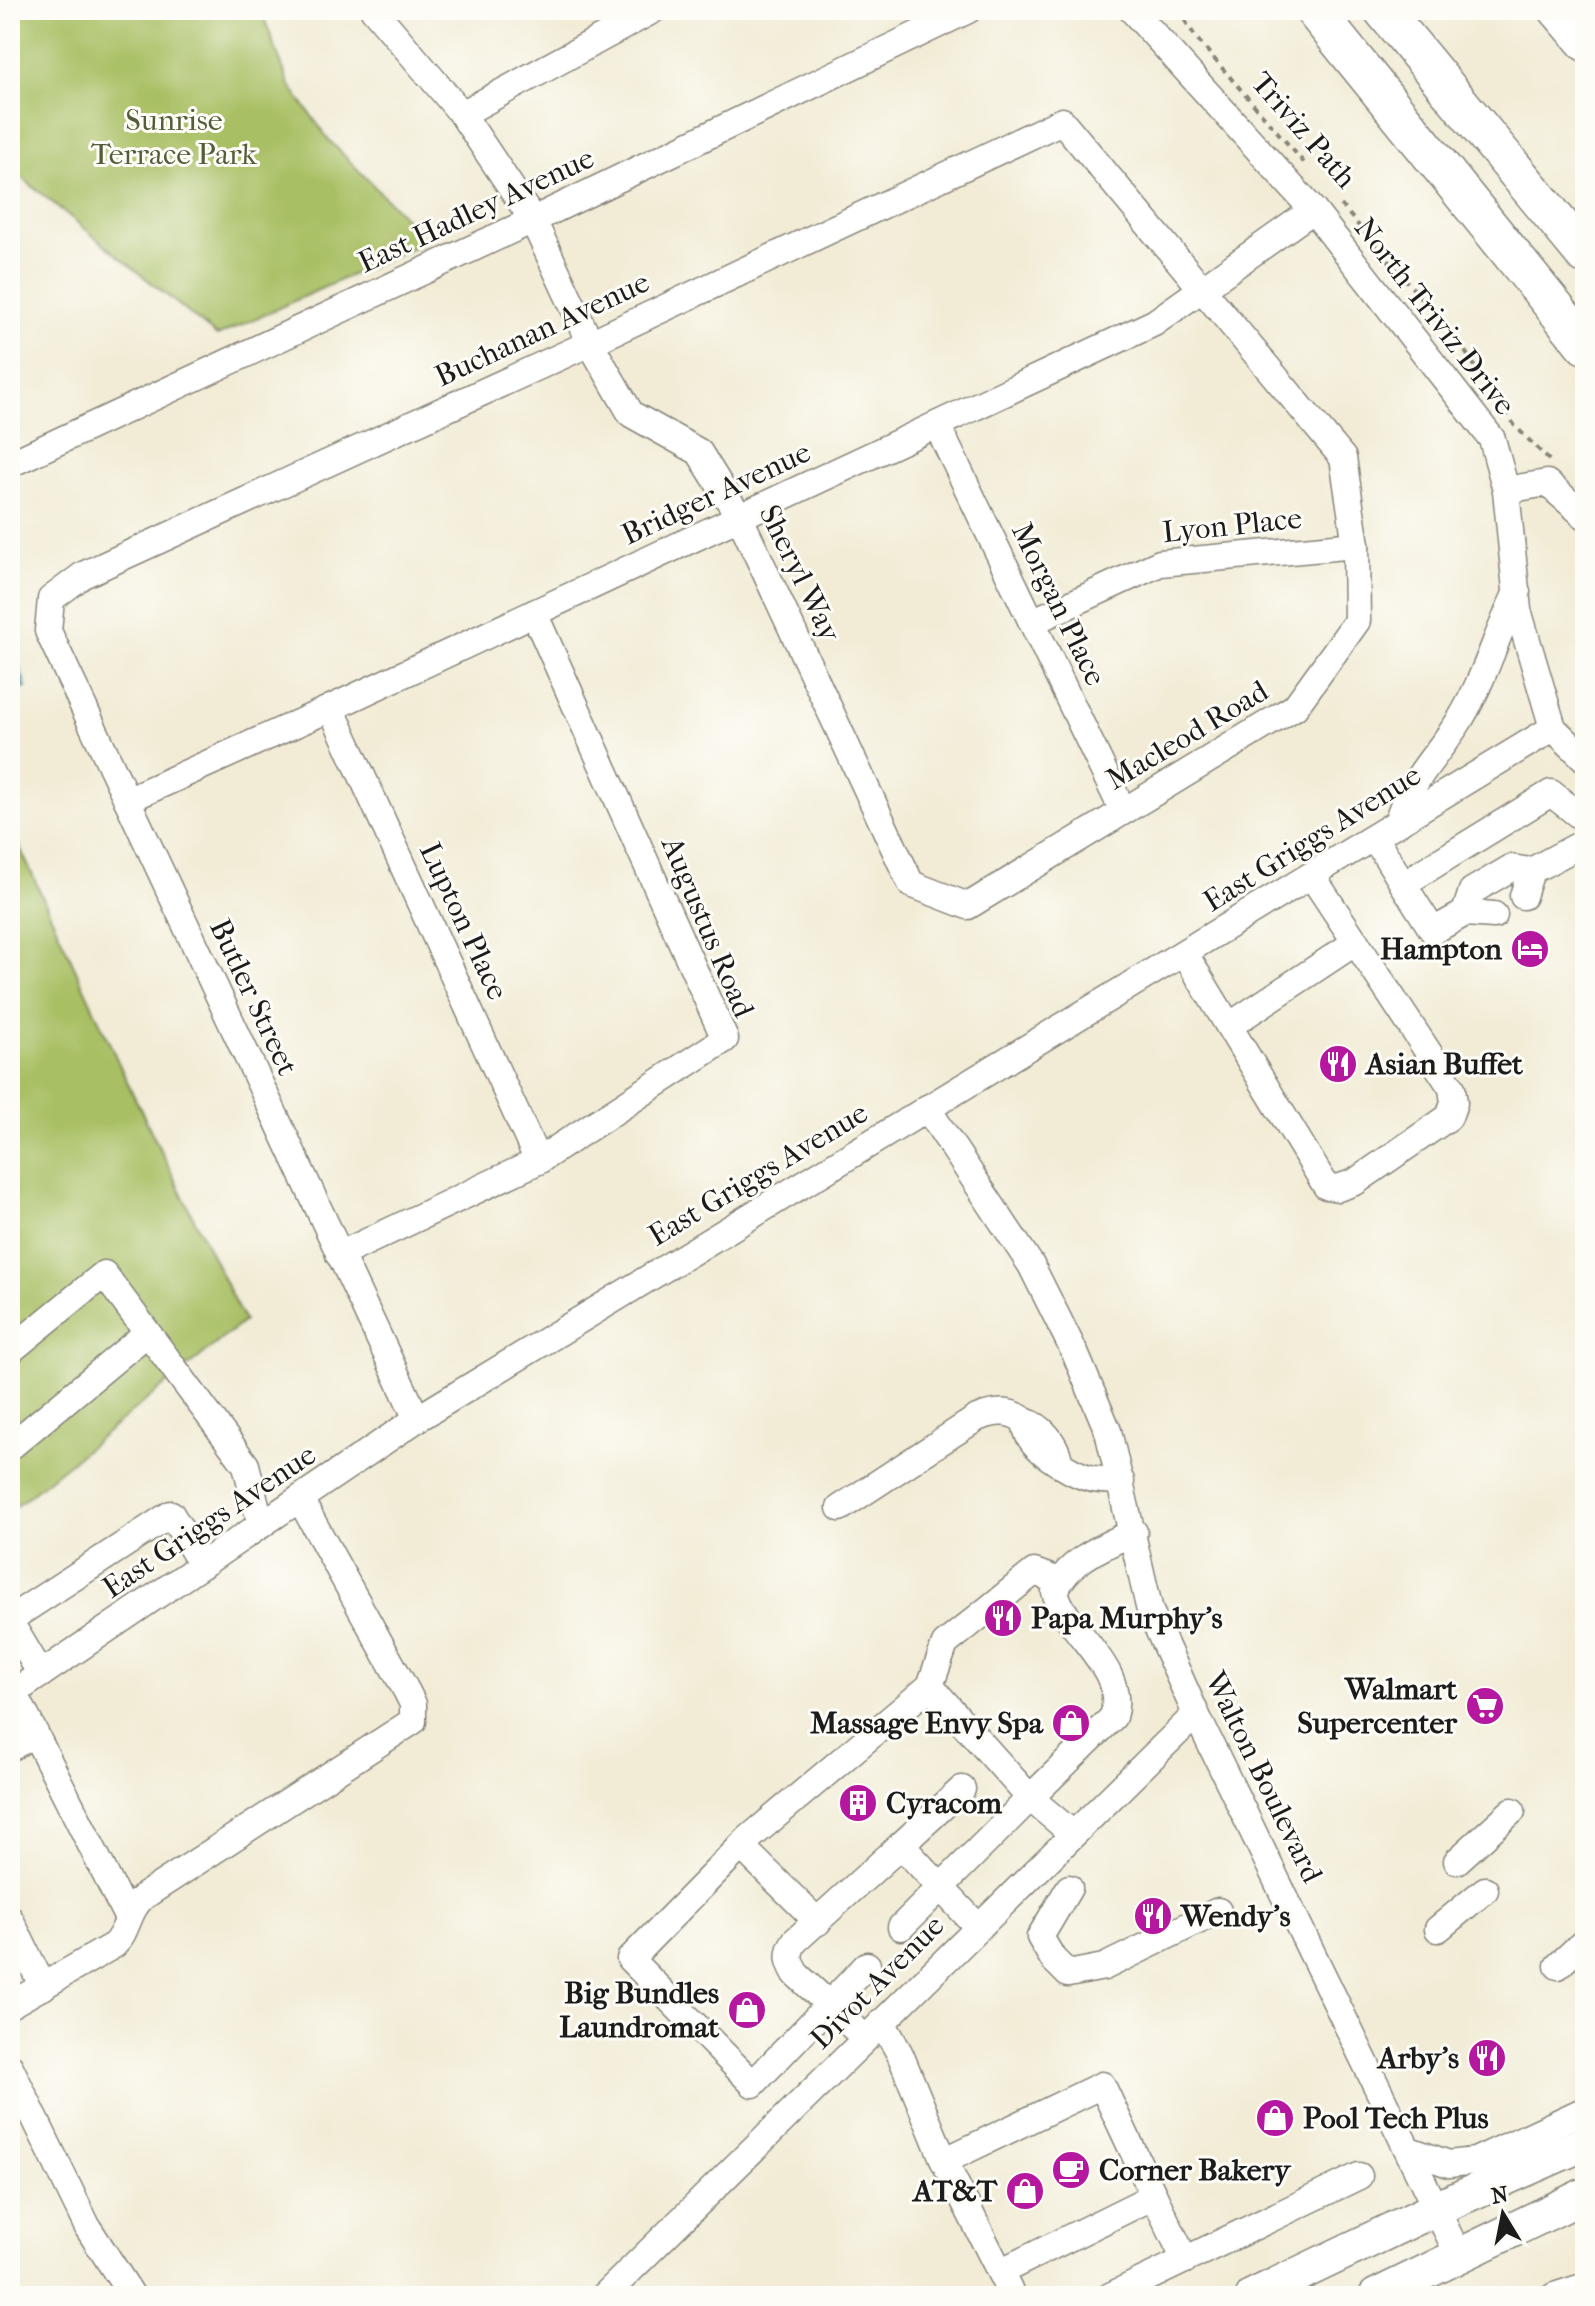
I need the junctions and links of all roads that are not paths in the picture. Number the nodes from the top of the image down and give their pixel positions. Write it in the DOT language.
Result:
graph roads {
  1 [pos="374,10"];
  2 [pos="653,10"];
  3 [pos="968,10"];
  4 [pos="1132,10"];
  5 [pos="1314,10"];
  6 [pos="1383,10"];
  7 [pos="1556,10"];
  8 [pos="920,20"];
  9 [pos="1585,44"];
  10 [pos="462,114"];
  11 [pos="1062,121"];
  12 [pos="1323,204"];
  13 [pos="533,220"];
  14 [pos="1585,255"];
  15 [pos="1203,290"];
  16 [pos="590,343"];
  17 [pos="1585,345"];
  18 [pos="937,425"];
  19 [pos="10,464"];
  20 [pos="1506,490"];
  21 [pos="1585,516"];
  22 [pos="740,518"];
  23 [pos="1356,545"];
  24 [pos="1517,592"];
  25 [pos="51,599"];
  26 [pos="534,613"];
  27 [pos="1032,622"];
  28 [pos="331,708"];
  29 [pos="1553,728"];
  30 [pos="1585,759"];
  31 [pos="127,800"];
  32 [pos="1123,811"];
  33 [pos="1585,820"];
  34 [pos="1397,824"];
  35 [pos="1375,838"];
  36 [pos="1585,842"];
  37 [pos="1312,876"];
  38 [pos="911,884"];
  39 [pos="1403,884"];
  40 [pos="1465,913"];
  41 [pos="1494,915"];
  42 [pos="1356,942"];
  43 [pos="1185,954"];
  44 [pos="1229,1026"];
  45 [pos="927,1108"];
  46 [pos="538,1161"];
  47 [pos="339,1255"];
  48 [pos="147,1333"];
  49 [pos="10,1351"];
  50 [pos="417,1419"];
  51 [pos="10,1447"];
  52 [pos="1121,1481"];
  53 [pos="300,1499"];
  54 [pos="840,1508"];
  55 [pos="261,1525"];
  56 [pos="1134,1532"];
  57 [pos="202,1565"];
  58 [pos="1059,1581"];
  59 [pos="11,1616"];
  60 [pos="41,1674"];
  61 [pos="930,1686"];
  62 [pos="12,1693"];
  63 [pos="1196,1714"];
  64 [pos="35,1733"];
  65 [pos="10,1748"];
  66 [pos="962,1789"];
  67 [pos="1030,1798"];
  68 [pos="1512,1811"];
  69 [pos="1073,1834"];
  70 [pos="901,1845"];
  71 [pos="741,1846"];
  72 [pos="1457,1861"];
  73 [pos="940,1887"];
  74 [pos="1069,1888"];
  75 [pos="1485,1890"];
  76 [pos="1218,1911"];
  77 [pos="10,1919"];
  78 [pos="128,1919"];
  79 [pos="818,1922"];
  80 [pos="901,1927"];
  81 [pos="978,1927"];
  82 [pos="1438,1929"];
  83 [pos="1585,1941"];
  84 [pos="867,1965"];
  85 [pos="1558,1966"];
  86 [pos="43,1987"];
  87 [pos="10,2005"];
  88 [pos="831,2006"];
  89 [pos="874,2030"];
  90 [pos="10,2067"];
  91 [pos="1585,2110"];
  92 [pos="1585,2143"];
  93 [pos="1409,2150"];
  94 [pos="944,2161"];
  95 [pos="1359,2176"];
  96 [pos="1585,2195"];
  97 [pos="1154,2196"];
  98 [pos="1437,2208"];
  99 [pos="1459,2256"];
  100 [pos="1185,2260"];
  101 [pos="1000,2272"];
  102 [pos="1585,2286"];
  103 [pos="132,2296"];
  104 [pos="604,2296"];
  105 [pos="1012,2296"];
  106 [pos="1110,2296"];
  107 [pos="1253,2296"];
  108 [pos="1376,2296"];
  109 [pos="1554,2296"];
  1 -- 10 [label="street, Sheryl Way"];
  2 -- 10 [label="street"];
  3 -- 8 [label="street, East Hadley Avenue"];
  4 -- 12 [label="street, North Triviz Drive"];
  5 -- 17 [label="highway"];
  6 -- 14 [label="highway"];
  7 -- 9 [label="main road"];
  8 -- 13 [label="street, East Hadley Avenue"];
  10 -- 13 [label="street, Sheryl Way"];
  11 -- 15 [label="street, Macleod Road"];
  11 -- 16 [label="street, Buchanan Avenue"];
  12 -- 15 [label="street, Bridger Avenue"];
  12 -- 20 [label="street, North Triviz Drive"];
  13 -- 16 [label="street, Sheryl Way"];
  13 -- 19 [label="street, East Hadley Avenue"];
  15 -- 18 [label="street, Bridger Avenue"];
  15 -- 23 [label="street, Macleod Road"];
  16 -- 22 [label="street, Sheryl Way"];
  16 -- 25 [label="street, Buchanan Avenue"];
  18 -- 22 [label="street, Bridger Avenue"];
  18 -- 27 [label="street, Morgan Place"];
  20 -- 21 [label="street"];
  20 -- 24 [label="street, North Triviz Drive"];
  22 -- 26 [label="street, Bridger Avenue"];
  22 -- 38 [label="street, Sheryl Way"];
  23 -- 27 [label="street, Lyon Place"];
  23 -- 32 [label="street, Macleod Road"];
  24 -- 29 [label="street, North Triviz Drive"];
  24 -- 34 [label="street"];
  25 -- 31 [label="street, Butler Street"];
  26 -- 28 [label="street, Bridger Avenue"];
  26 -- 46 [label="street, Augustus Road"];
  27 -- 32 [label="street, Morgan Place"];
  28 -- 31 [label="street, Bridger Avenue"];
  28 -- 46 [label="street, Lupton Place"];
  29 -- 30 [label="street"];
  29 -- 34 [label="street, East Griggs Avenue"];
  31 -- 47 [label="street, Butler Street"];
  32 -- 38 [label="street, Macleod Road"];
  33 -- 39 [label="street"];
  34 -- 35 [label="street, East Griggs Avenue"];
  35 -- 37 [label="street, East Griggs Avenue"];
  35 -- 39 [label="street"];
  36 -- 40 [label="street"];
  37 -- 42 [label="street"];
  37 -- 43 [label="street, East Griggs Avenue"];
  39 -- 40 [label="street"];
  40 -- 41 [label="street"];
  42 -- 44 [label="street"];
  42 -- 44 [label="street"];
  43 -- 44 [label="street"];
  43 -- 45 [label="street, East Griggs Avenue"];
  45 -- 50 [label="street, East Griggs Avenue"];
  45 -- 52 [label="street, Walton Boulevard"];
  46 -- 47 [label="street, Augustus Road"];
  47 -- 50 [label="street, Butler Street"];
  48 -- 49 [label="street"];
  48 -- 51 [label="street"];
  48 -- 55 [label="street"];
  50 -- 53 [label="street, East Griggs Avenue"];
  52 -- 54 [label="street"];
  52 -- 56 [label="street, Walton Boulevard"];
  53 -- 55 [label="street, East Griggs Avenue"];
  53 -- 78 [label="street"];
  55 -- 57 [label="street, East Griggs Avenue"];
  56 -- 58 [label="street"];
  56 -- 63 [label="street, Walton Boulevard"];
  57 -- 59 [label="street"];
  57 -- 60 [label="street, East Griggs Avenue"];
  58 -- 61 [label="street"];
  58 -- 67 [label="street"];
  59 -- 60 [label="street"];
  60 -- 62 [label="street, East Griggs Avenue"];
  61 -- 67 [label="street"];
  61 -- 71 [label="street"];
  62 -- 64 [label="street"];
  63 -- 69 [label="street, Divot Avenue"];
  63 -- 93 [label="street, Walton Boulevard"];
  64 -- 65 [label="street"];
  64 -- 78 [label="street"];
  66 -- 70 [label="street"];
  67 -- 69 [label="street"];
  67 -- 73 [label="street"];
  68 -- 72 [label="street"];
  69 -- 81 [label="street, Divot Avenue"];
  70 -- 73 [label="street"];
  70 -- 79 [label="street"];
  71 -- 79 [label="street"];
  71 -- 88 [label="street"];
  73 -- 80 [label="street"];
  73 -- 81 [label="street"];
  74 -- 76 [label="street"];
  75 -- 82 [label="street"];
  77 -- 86 [label="street"];
  78 -- 86 [label="street"];
  79 -- 88 [label="street"];
  81 -- 89 [label="street, Divot Avenue"];
  83 -- 85 [label="street"];
  84 -- 88 [label="street"];
  86 -- 87 [label="street"];
  88 -- 89 [label="street"];
  89 -- 94 [label="street"];
  89 -- 104 [label="street, Divot Avenue"];
  90 -- 103 [label="street"];
  91 -- 93 [label="street"];
  92 -- 98 [label="main road"];
  93 -- 98 [label="street, Walton Boulevard"];
  94 -- 97 [label="street"];
  94 -- 101 [label="street"];
  95 -- 100 [label="street"];
  96 -- 99 [label="main road"];
  97 -- 100 [label="street"];
  97 -- 101 [label="street"];
  98 -- 99 [label="street, Walton Boulevard"];
  98 -- 107 [label="main road"];
  99 -- 108 [label="main road"];
  100 -- 106 [label="street"];
  101 -- 105 [label="street"];
  102 -- 109 [label="street"];
}
